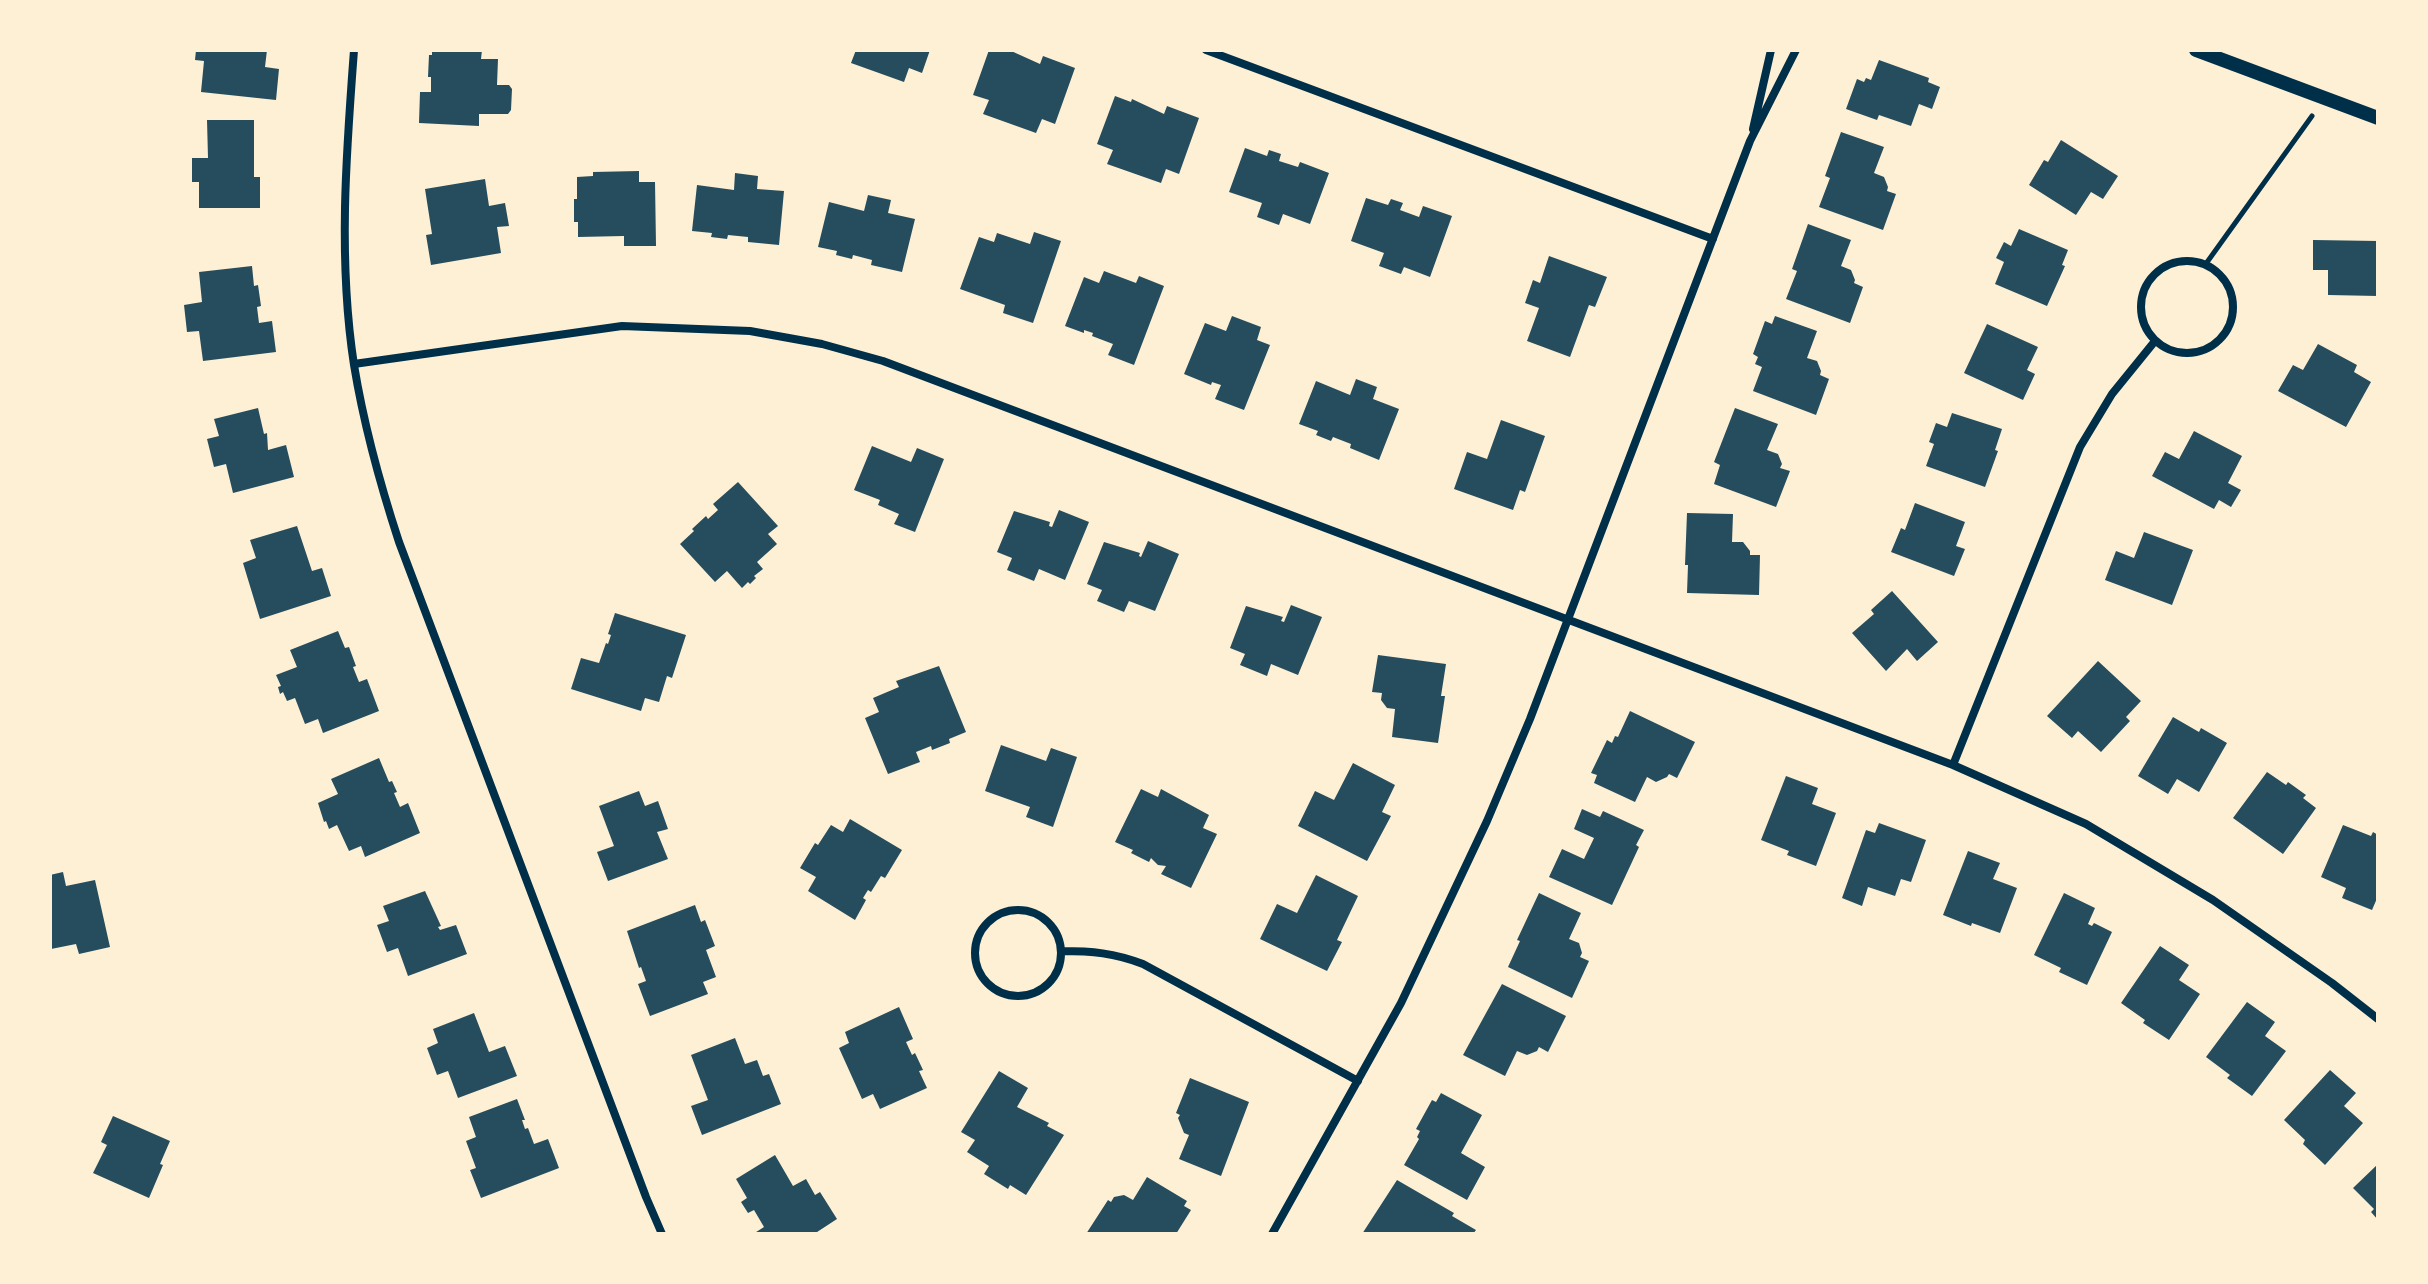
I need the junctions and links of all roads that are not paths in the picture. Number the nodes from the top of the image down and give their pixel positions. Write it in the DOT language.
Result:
graph roads {
  1 [pos="354,50"];
  2 [pos="1206,50"];
  3 [pos="1771,50"];
  4 [pos="1796,50"];
  5 [pos="2196,50"];
  6 [pos="2378,118"];
  7 [pos="1750,141"];
  8 [pos="1713,239"];
  9 [pos="2155,341"];
  10 [pos="354,364"];
  11 [pos="1568,621"];
  12 [pos="1953,765"];
  13 [pos="1061,951"];
  14 [pos="2377,1017"];
  15 [pos="1358,1081"];
  16 [pos="662,1234"];
  17 [pos="1272,1234"];
  1 -- 10 [label="street"];
  2 -- 8 [label="street"];
  3 -- 7 [label="street"];
  4 -- 7 [label="street"];
  5 -- 6 [label="street"];
  7 -- 8 [label="street"];
  8 -- 11 [label="street"];
  9 -- 9 [label="street"];
  9 -- 12 [label="street"];
  10 -- 11 [label="street"];
  10 -- 16 [label="street"];
  11 -- 12 [label="street"];
  11 -- 15 [label="street"];
  12 -- 14 [label="street"];
  13 -- 13 [label="street"];
  13 -- 15 [label="street"];
  15 -- 17 [label="street"];
}
